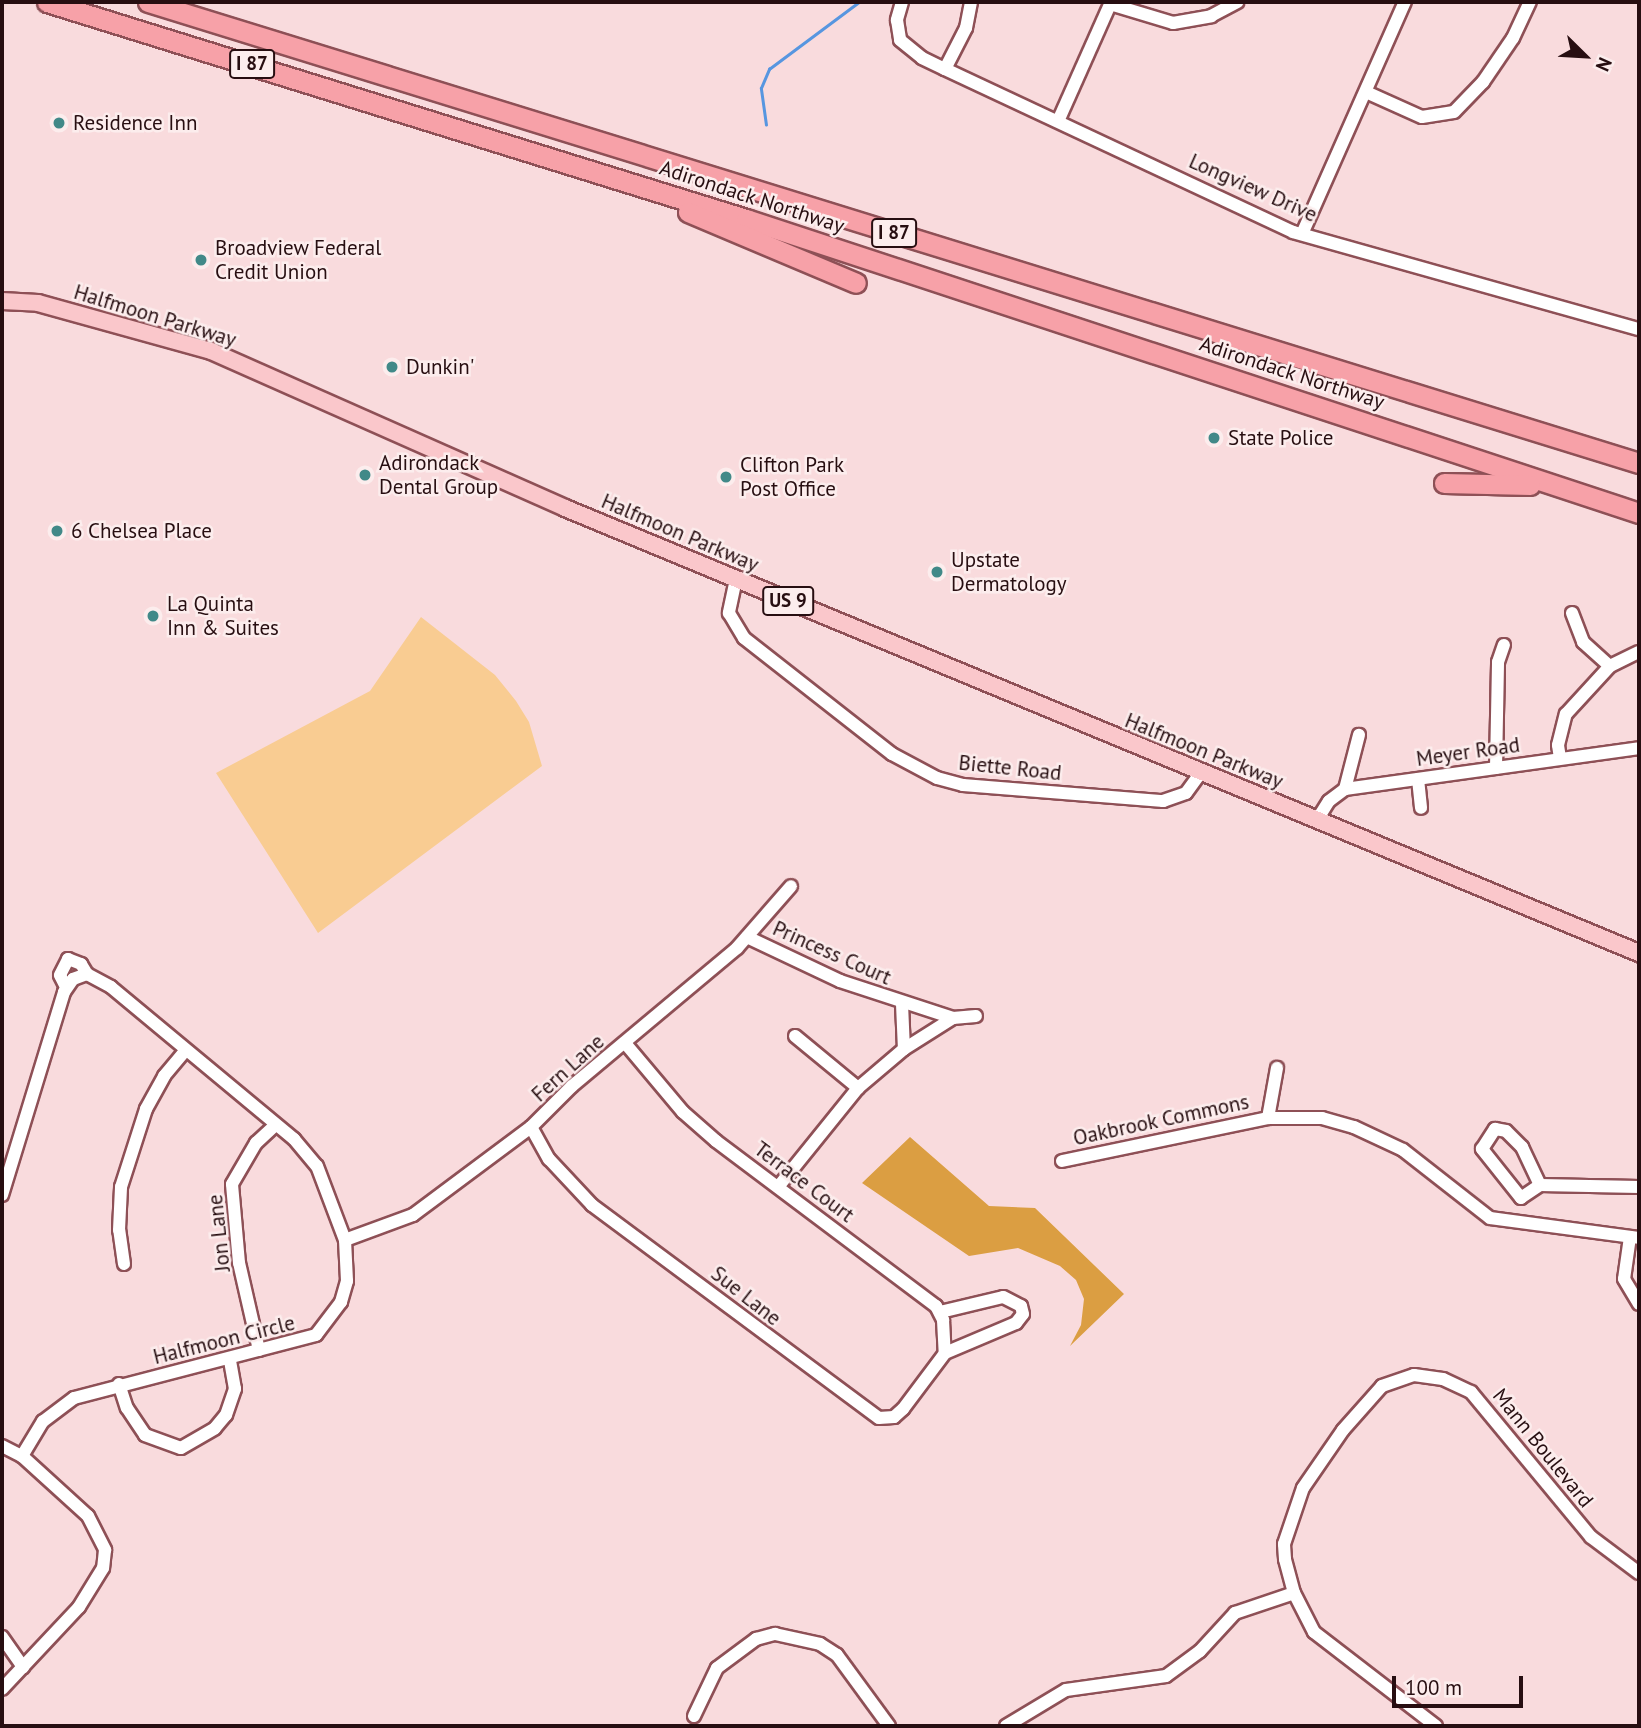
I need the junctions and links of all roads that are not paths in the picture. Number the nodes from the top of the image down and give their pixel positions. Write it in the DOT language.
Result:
graph roads {
  1 [pos="47,2"];
  2 [pos="148,2"];
  3 [pos="902,2"];
  4 [pos="971,2"];
  5 [pos="1237,2"];
  6 [pos="1405,2"];
  7 [pos="1530,2"];
  8 [pos="1111,3"];
  9 [pos="945,69"];
  10 [pos="1366,93"];
  11 [pos="1059,119"];
  12 [pos="574,164"];
  13 [pos="1302,234"];
  14 [pos="856,283"];
  15 [pos="2,301"];
  16 [pos="1639,329"];
  17 [pos="1639,463"];
  18 [pos="1444,483"];
  19 [pos="1636,512"];
  20 [pos="736,579"];
  21 [pos="1572,613"];
  22 [pos="1504,645"];
  23 [pos="1639,652"];
  24 [pos="1610,666"];
  25 [pos="1359,735"];
  26 [pos="1639,747"];
  27 [pos="1560,758"];
  28 [pos="1496,768"];
  29 [pos="1201,772"];
  30 [pos="1419,779"];
  31 [pos="1345,789"];
  32 [pos="1421,808"];
  33 [pos="1317,820"];
  34 [pos="791,887"];
  35 [pos="747,937"];
  36 [pos="1639,953"];
  37 [pos="87,974"];
  38 [pos="66,987"];
  39 [pos="902,1004"];
  40 [pos="976,1016"];
  41 [pos="953,1018"];
  42 [pos="795,1036"];
  43 [pos="625,1043"];
  44 [pos="904,1049"];
  45 [pos="184,1052"];
  46 [pos="1277,1068"];
  47 [pos="858,1088"];
  48 [pos="1268,1118"];
  49 [pos="275,1125"];
  50 [pos="531,1127"];
  51 [pos="1062,1161"];
  52 [pos="1540,1185"];
  53 [pos="778,1187"];
  54 [pos="1639,1187"];
  55 [pos="2,1195"];
  56 [pos="1634,1238"];
  57 [pos="345,1240"];
  58 [pos="124,1264"];
  59 [pos="1639,1304"];
  60 [pos="940,1312"];
  61 [pos="259,1350"];
  62 [pos="944,1353"];
  63 [pos="230,1361"];
  64 [pos="120,1384"];
  65 [pos="2,1446"];
  66 [pos="22,1456"];
  67 [pos="1639,1573"];
  68 [pos="1293,1593"];
  69 [pos="2,1637"];
  70 [pos="23,1667"];
  71 [pos="2,1689"];
  72 [pos="694,1716"];
  73 [pos="889,1726"];
  74 [pos="1006,1726"];
  75 [pos="1436,1726"];
  1 -- 12 [label="highway, Adirondack Northway / I 87"];
  2 -- 17 [label="highway, Adirondack Northway / I 87"];
  3 -- 9 [label="street, Longview Drive"];
  4 -- 9 [label="street"];
  5 -- 8 [label="street"];
  6 -- 10 [label="street"];
  7 -- 10 [label="street"];
  8 -- 11 [label="street"];
  9 -- 11 [label="street, Longview Drive"];
  10 -- 13 [label="street"];
  11 -- 13 [label="street, Longview Drive"];
  12 -- 14 [label="highway"];
  12 -- 19 [label="highway, Adirondack Northway / I 87"];
  13 -- 16 [label="street, Longview Drive"];
  15 -- 20 [label="main road, Halfmoon Parkway / US 9"];
  18 -- 19 [label="highway"];
  20 -- 29 [label="main road, Halfmoon Parkway / US 9"];
  20 -- 29 [label="street, Biette Road"];
  21 -- 24 [label="street"];
  22 -- 28 [label="street"];
  23 -- 24 [label="street"];
  24 -- 27 [label="street"];
  25 -- 31 [label="street"];
  26 -- 27 [label="street, Meyer Road"];
  27 -- 28 [label="street, Meyer Road"];
  28 -- 30 [label="street, Meyer Road"];
  29 -- 33 [label="main road, Halfmoon Parkway / US 9"];
  30 -- 31 [label="street, Meyer Road"];
  30 -- 32 [label="street"];
  31 -- 33 [label="street"];
  33 -- 36 [label="main road, Halfmoon Parkway / US 9"];
  34 -- 35 [label="street, Fern Lane"];
  35 -- 39 [label="street, Princess Court"];
  35 -- 43 [label="street, Fern Lane"];
  37 -- 38 [label="street"];
  37 -- 38 [label="street, Halfmoon Circle"];
  37 -- 45 [label="street, Halfmoon Circle"];
  38 -- 55 [label="street, Halfmoon Circle"];
  39 -- 41 [label="street, Princess Court"];
  39 -- 44 [label="street, Princess Court"];
  40 -- 41 [label="street, Princess Court"];
  41 -- 44 [label="street, Princess Court"];
  42 -- 47 [label="street"];
  43 -- 50 [label="street, Fern Lane"];
  43 -- 53 [label="street, Terrace Court"];
  44 -- 47 [label="street, Princess Court"];
  45 -- 49 [label="street, Halfmoon Circle"];
  45 -- 58 [label="street"];
  46 -- 48 [label="street, Oakbrook Commons"];
  47 -- 53 [label="street, Princess Court"];
  48 -- 51 [label="street, Oakbrook Commons"];
  48 -- 56 [label="street, Oakbrook Commons"];
  49 -- 57 [label="street, Halfmoon Circle"];
  49 -- 61 [label="street, Jon Lane"];
  50 -- 57 [label="street, Fern Lane"];
  50 -- 62 [label="street, Sue Lane"];
  52 -- 52 [label="street"];
  52 -- 54 [label="street"];
  53 -- 60 [label="street, Terrace Court"];
  56 -- 59 [label="street, Oakbrook Commons"];
  57 -- 61 [label="street, Halfmoon Circle"];
  60 -- 62 [label="street"];
  60 -- 62 [label="street"];
  61 -- 63 [label="street, Halfmoon Circle"];
  63 -- 64 [label="street, Halfmoon Circle"];
  63 -- 64 [label="street"];
  64 -- 66 [label="street, Halfmoon Circle"];
  65 -- 66 [label="street"];
  66 -- 70 [label="street"];
  67 -- 68 [label="street, Mann Boulevard"];
  68 -- 74 [label="street"];
  68 -- 75 [label="street, Mann Boulevard"];
  69 -- 70 [label="street"];
  70 -- 71 [label="street"];
  72 -- 73 [label="street"];
}
